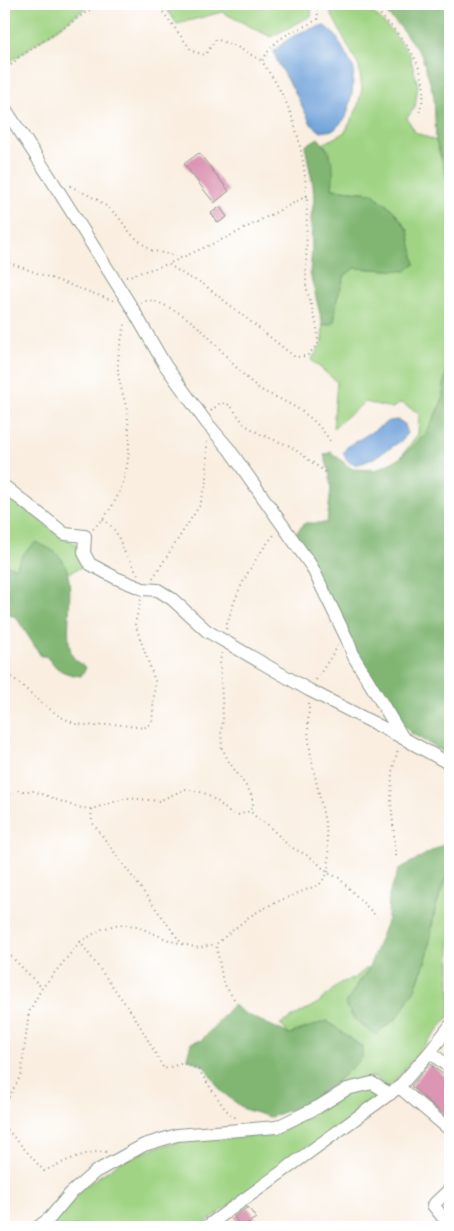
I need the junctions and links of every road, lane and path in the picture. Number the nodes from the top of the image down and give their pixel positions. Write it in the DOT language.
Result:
graph roads {
  1 [pos="99,4"];
  2 [pos="157,4"];
  3 [pos="317,4"];
  4 [pos="370,4"];
  5 [pos="262,61"];
  6 [pos="4,72"];
  7 [pos="4,107"];
  8 [pos="419,114"];
  9 [pos="51,178"];
  10 [pos="307,196"];
  11 [pos="181,258"];
  12 [pos="4,261"];
  13 [pos="168,264"];
  14 [pos="115,282"];
  15 [pos="114,301"];
  16 [pos="132,308"];
  17 [pos="206,422"];
  18 [pos="330,441"];
  19 [pos="328,474"];
  20 [pos="4,486"];
  21 [pos="103,519"];
  22 [pos="285,528"];
  23 [pos="85,536"];
  24 [pos="143,589"];
  25 [pos="347,639"];
  26 [pos="224,640"];
  27 [pos="4,670"];
  28 [pos="309,690"];
  29 [pos="403,738"];
  30 [pos="450,764"];
  31 [pos="4,797"];
  32 [pos="91,809"];
  33 [pos="250,811"];
  34 [pos="396,856"];
  35 [pos="328,873"];
  36 [pos="377,917"];
  37 [pos="80,942"];
  38 [pos="182,944"];
  39 [pos="216,944"];
  40 [pos="4,949"];
  41 [pos="42,988"];
  42 [pos="234,999"];
  43 [pos="450,1026"];
  44 [pos="430,1052"];
  45 [pos="450,1068"];
  46 [pos="394,1090"];
  47 [pos="4,1106"];
  48 [pos="4,1126"];
  49 [pos="250,1130"];
  50 [pos="450,1130"];
  51 [pos="125,1155"];
  52 [pos="450,1189"];
  53 [pos="450,1226"];
  54 [pos="38,1227"];
  55 [pos="206,1227"];
  1 -- 6 [label="path"];
  2 -- 5 [label="path"];
  3 -- 5 [label="path"];
  4 -- 8 [label="path"];
  5 -- 10 [label="path"];
  7 -- 9 [label="street"];
  9 -- 11 [label="path"];
  9 -- 14 [label="street"];
  10 -- 11 [label="path"];
  10 -- 13 [label="path"];
  11 -- 13 [label="path"];
  12 -- 15 [label="path"];
  13 -- 14 [label="path"];
  14 -- 16 [label="street"];
  16 -- 17 [label="street"];
  16 -- 18 [label="path"];
  16 -- 21 [label="path"];
  17 -- 19 [label="path"];
  17 -- 22 [label="street"];
  17 -- 24 [label="path"];
  20 -- 23 [label="street"];
  21 -- 23 [label="path"];
  21 -- 24 [label="path"];
  22 -- 25 [label="street"];
  22 -- 26 [label="path"];
  23 -- 24 [label="street"];
  24 -- 26 [label="street"];
  24 -- 27 [label="path"];
  25 -- 28 [label="path"];
  25 -- 29 [label="street"];
  26 -- 28 [label="street"];
  26 -- 33 [label="path"];
  28 -- 29 [label="street"];
  28 -- 35 [label="path"];
  29 -- 30 [label="street"];
  29 -- 34 [label="path"];
  31 -- 32 [label="path"];
  32 -- 33 [label="path"];
  32 -- 38 [label="path"];
  33 -- 35 [label="path"];
  35 -- 36 [label="path"];
  35 -- 39 [label="path"];
  37 -- 38 [label="path"];
  37 -- 41 [label="path"];
  37 -- 49 [label="path"];
  38 -- 39 [label="path"];
  39 -- 42 [label="path"];
  40 -- 41 [label="path"];
  41 -- 47 [label="path"];
  43 -- 44 [label="street"];
  44 -- 45 [label="street"];
  44 -- 46 [label="street"];
  46 -- 49 [label="street"];
  46 -- 50 [label="street"];
  46 -- 55 [label="street"];
  48 -- 51 [label="path"];
  49 -- 51 [label="street"];
  51 -- 54 [label="street"];
  52 -- 53 [label="street"];
}
